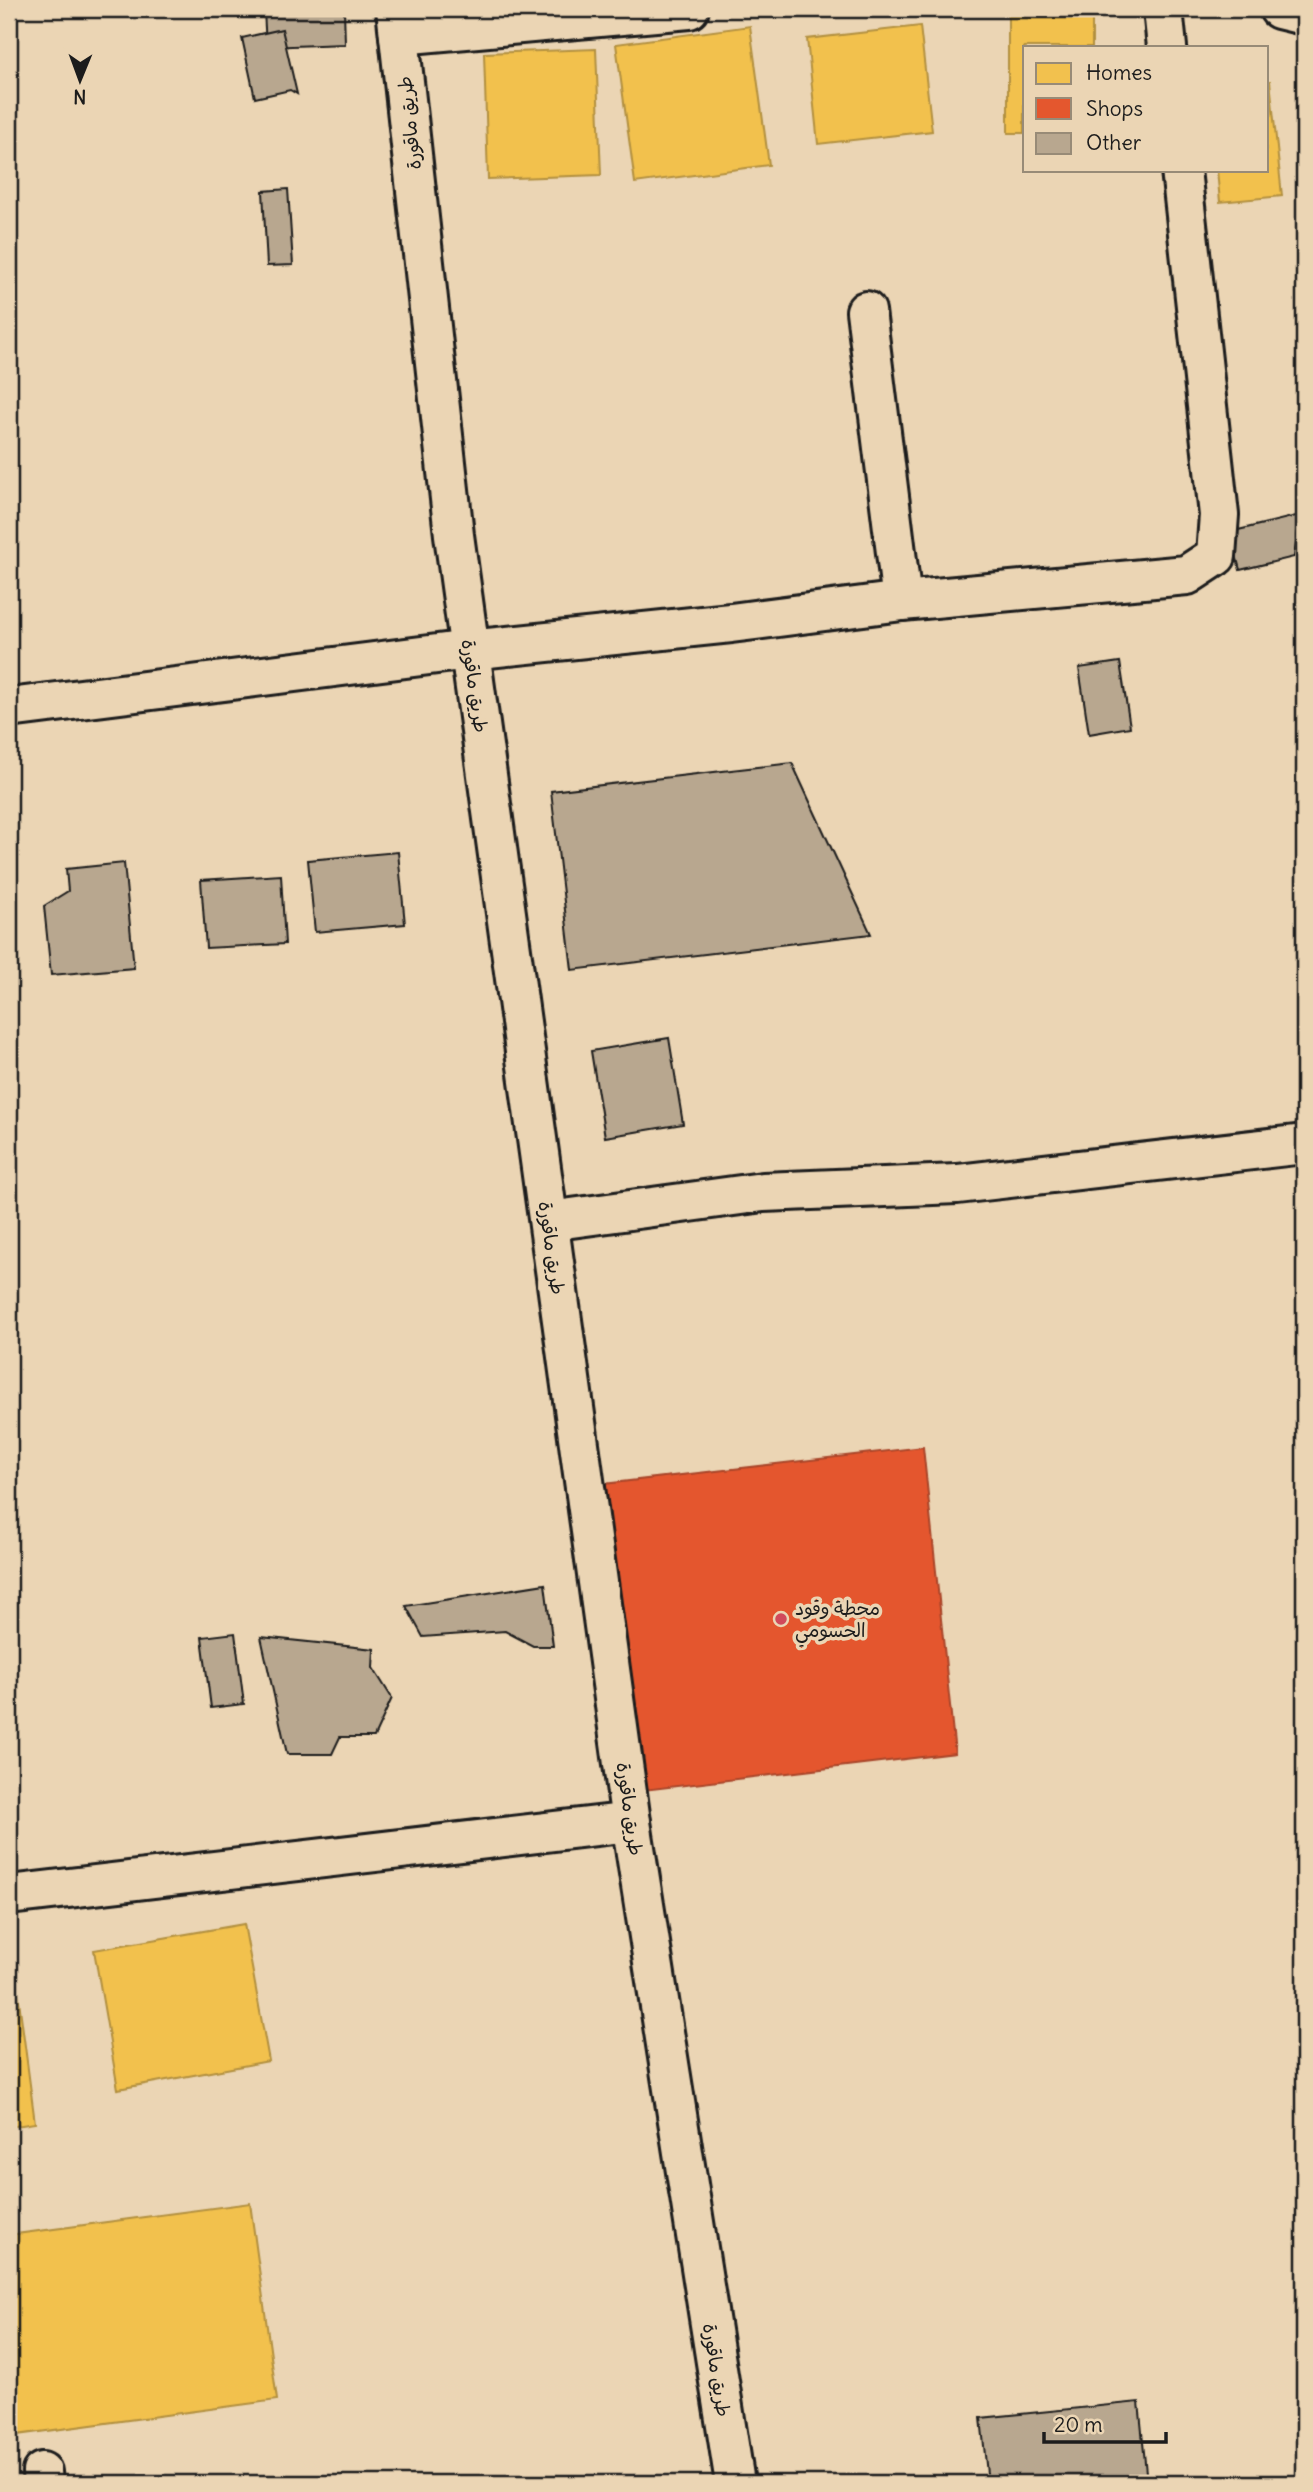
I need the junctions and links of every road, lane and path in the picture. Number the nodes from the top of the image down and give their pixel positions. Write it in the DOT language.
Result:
graph roads {
  1 [pos="689,9"];
  2 [pos="1163,9"];
  3 [pos="1279,9"];
  4 [pos="1304,15"];
  5 [pos="397,22"];
  6 [pos="1167,46"];
  7 [pos="1181,172"];
  8 [pos="866,311"];
  9 [pos="902,601"];
  10 [pos="470,650"];
  11 [pos="9,708"];
  12 [pos="1304,1144"];
  13 [pos="549,1221"];
  14 [pos="631,1822"];
  15 [pos="9,1895"];
  16 [pos="735,2483"];
  1 -- 5 [label="street"];
  2 -- 6 [label="street"];
  3 -- 4 [label="street"];
  5 -- 10 [label="street, طريق ماقورة"];
  7 -- 9 [label="street"];
  8 -- 9 [label="street"];
  9 -- 10 [label="street"];
  10 -- 11 [label="street"];
  10 -- 13 [label="street, طريق ماقورة"];
  12 -- 13 [label="street"];
  13 -- 14 [label="street, طريق ماقورة"];
  14 -- 15 [label="street"];
  14 -- 16 [label="street, طريق ماقورة"];
}
